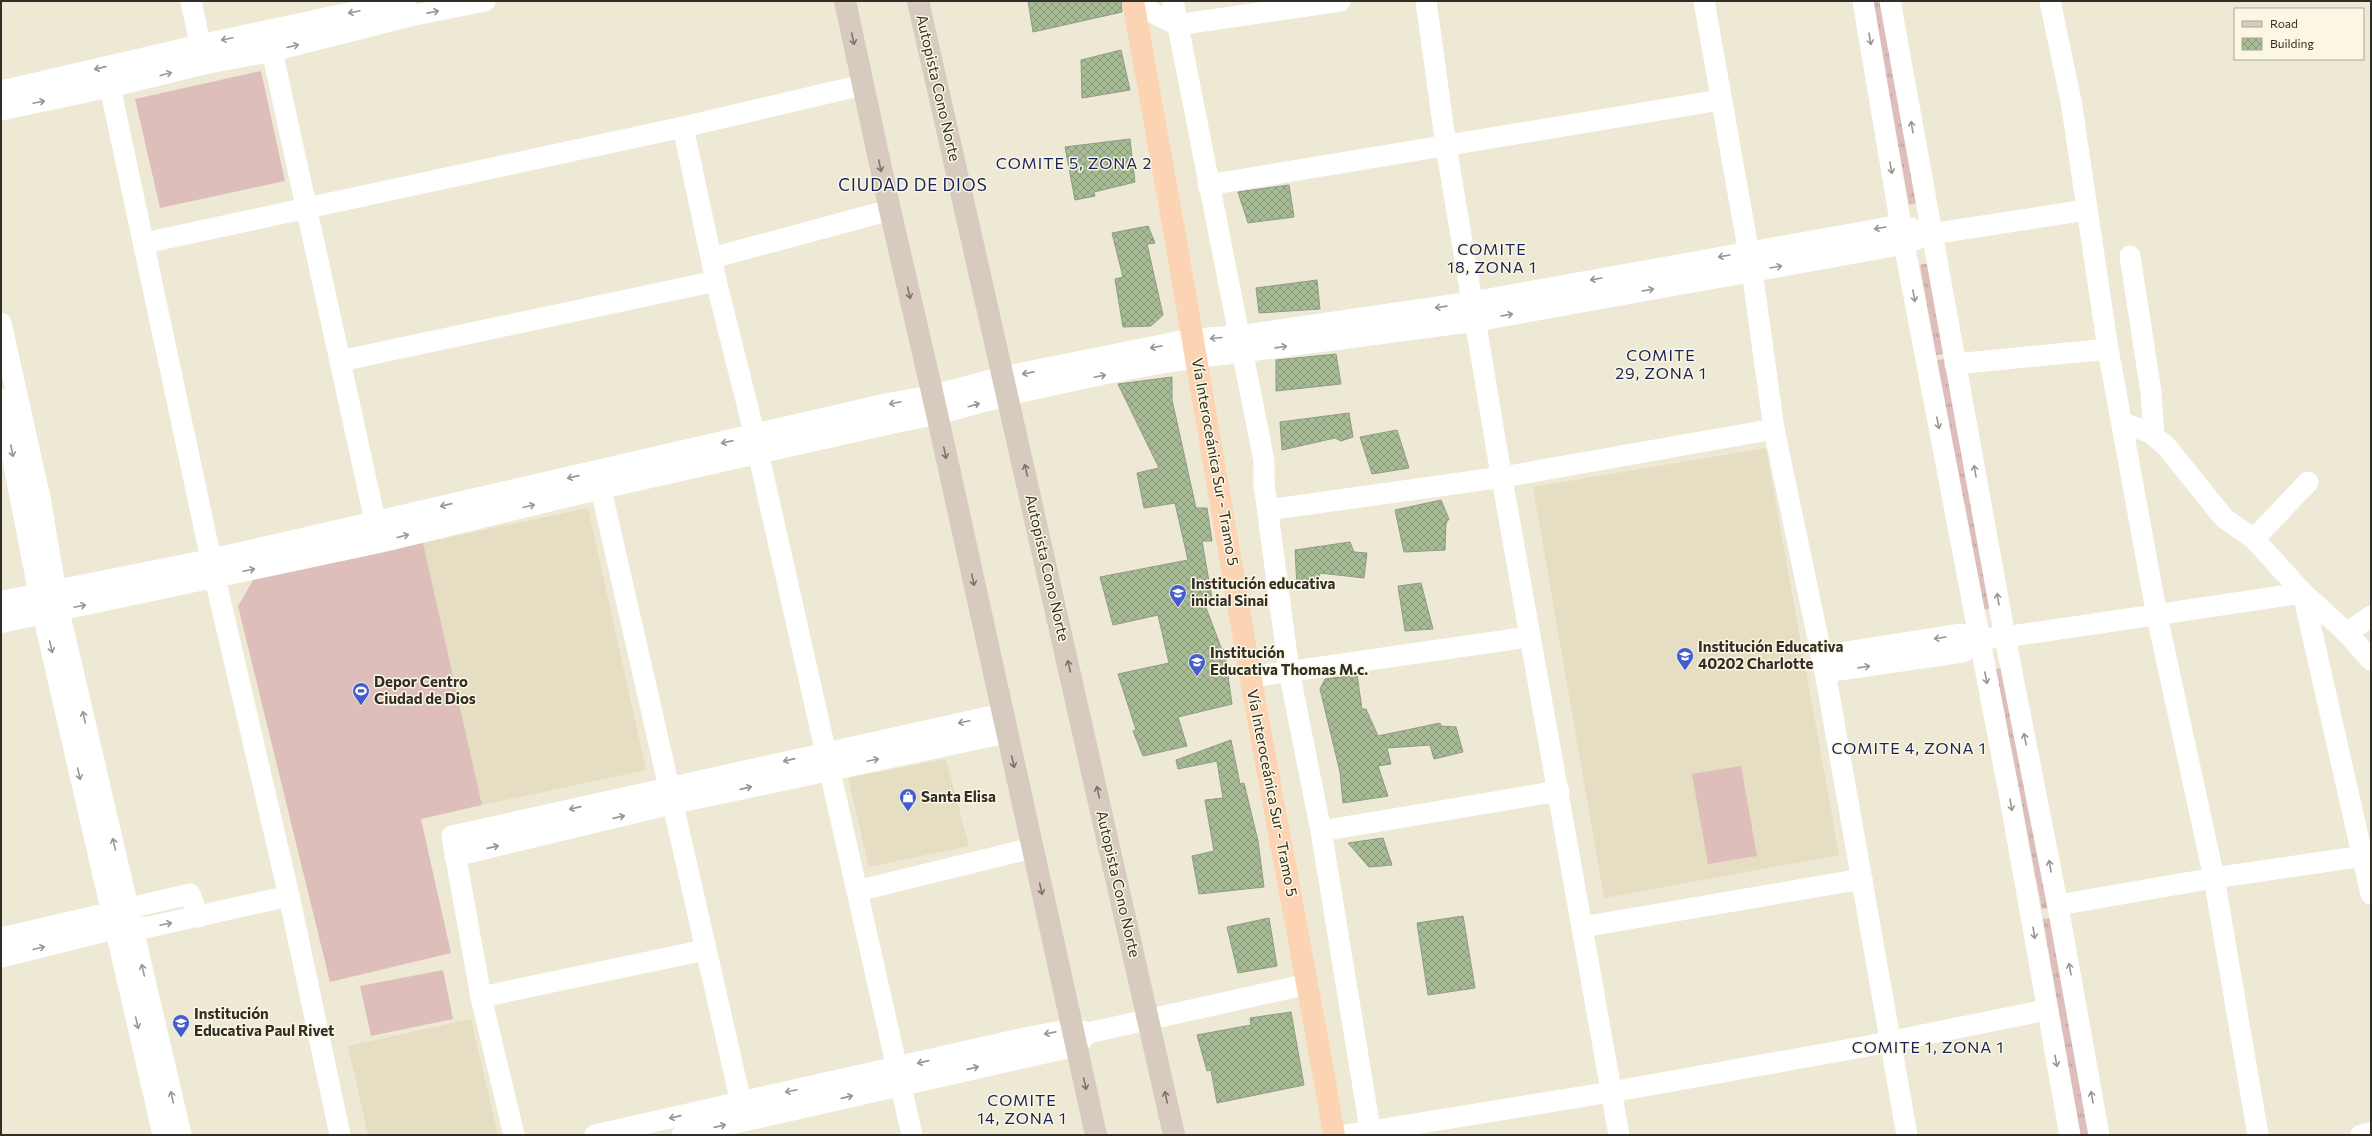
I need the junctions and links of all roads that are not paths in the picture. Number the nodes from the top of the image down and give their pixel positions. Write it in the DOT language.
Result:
graph roads {
  1 [pos="191,1"];
  2 [pos="485,1"];
  3 [pos="845,1"];
  4 [pos="918,1"];
  5 [pos="1173,1"];
  6 [pos="1340,1"];
  7 [pos="1426,1"];
  8 [pos="1704,1"];
  9 [pos="1863,1"];
  10 [pos="1890,1"];
  11 [pos="2050,1"];
  12 [pos="1133,2"];
  13 [pos="408,6"];
  14 [pos="1177,25"];
  15 [pos="272,51"];
  16 [pos="202,54"];
  17 [pos="863,85"];
  18 [pos="110,87"];
  19 [pos="1720,100"];
  20 [pos="2,103"];
  21 [pos="683,127"];
  22 [pos="1446,146"];
  23 [pos="1208,185"];
  24 [pos="306,208"];
  25 [pos="890,210"];
  26 [pos="2086,210"];
  27 [pos="1903,234"];
  28 [pos="1931,234"];
  29 [pos="145,243"];
  30 [pos="2130,256"];
  31 [pos="712,258"];
  32 [pos="1750,261"];
  33 [pos="716,282"];
  34 [pos="1474,312"];
  35 [pos="1,323"];
  36 [pos="1240,344"];
  37 [pos="1196,348"];
  38 [pos="2108,349"];
  39 [pos="340,361"];
  40 [pos="1955,364"];
  41 [pos="1007,386"];
  42 [pos="1,399"];
  43 [pos="935,406"];
  44 [pos="2122,423"];
  45 [pos="1774,429"];
  46 [pos="2154,436"];
  47 [pos="756,446"];
  48 [pos="1503,477"];
  49 [pos="599,480"];
  50 [pos="2308,482"];
  51 [pos="1268,510"];
  52 [pos="377,532"];
  53 [pos="2254,539"];
  54 [pos="213,569"];
  55 [pos="2303,593"];
  56 [pos="1,602"];
  57 [pos="49,602"];
  58 [pos="2157,616"];
  59 [pos="2371,616"];
  60 [pos="1,622"];
  61 [pos="2347,633"];
  62 [pos="1529,637"];
  63 [pos="2005,637"];
  64 [pos="1978,639"];
  65 [pos="2371,660"];
  66 [pos="1823,664"];
  67 [pos="1289,671"];
  68 [pos="1251,676"];
  69 [pos="1004,723"];
  70 [pos="829,760"];
  71 [pos="1558,791"];
  72 [pos="669,795"];
  73 [pos="1321,831"];
  74 [pos="1032,848"];
  75 [pos="2367,856"];
  76 [pos="2214,878"];
  77 [pos="1862,879"];
  78 [pos="857,891"];
  79 [pos="2371,894"];
  80 [pos="289,896"];
  81 [pos="2058,905"];
  82 [pos="122,919"];
  83 [pos="1582,927"];
  84 [pos="1,938"];
  85 [pos="705,950"];
  86 [pos="1,957"];
  87 [pos="1308,984"];
  88 [pos="481,997"];
  89 [pos="2046,1010"];
  90 [pos="1149,1019"];
  91 [pos="1079,1036"];
  92 [pos="1889,1042"];
  93 [pos="900,1076"];
  94 [pos="1611,1092"];
  95 [pos="743,1111"];
  96 [pos="1371,1133"];
  97 [pos="2371,1134"];
  98 [pos="163,1135"];
  99 [pos="181,1135"];
  100 [pos="340,1135"];
  101 [pos="514,1135"];
  102 [pos="595,1135"];
  103 [pos="682,1135"];
  104 [pos="912,1135"];
  105 [pos="1096,1135"];
  106 [pos="1174,1135"];
  107 [pos="1334,1135"];
  108 [pos="1346,1135"];
  109 [pos="1619,1135"];
  110 [pos="1907,1135"];
  111 [pos="2070,1135"];
  112 [pos="2099,1135"];
  113 [pos="2258,1135"];
  114 [pos="2361,1135"];
  1 -- 16 [label="street"];
  13 -- 2 [label="street, one-way"];
  3 -- 17 [label="main road, one-way"];
  4 -- 41 [label="main road, Autopista Cono Norte"];
  5 -- 14 [label="street"];
  6 -- 14 [label="street"];
  7 -- 22 [label="street"];
  8 -- 19 [label="street"];
  9 -- 27 [label="street, one-way"];
  28 -- 10 [label="street, one-way"];
  11 -- 26 [label="street"];
  12 -- 14 [label="street"];
  12 -- 37 [label="highway, Vía Interoceánica Sur - Tramo 5"];
  15 -- 13 [label="street, one-way"];
  13 -- 16 [label="street, one-way"];
  14 -- 23 [label="street"];
  15 -- 16 [label="street"];
  15 -- 24 [label="street"];
  18 -- 16 [label="street, one-way"];
  16 -- 20 [label="street, one-way"];
  17 -- 21 [label="street"];
  17 -- 25 [label="main road, one-way"];
  20 -- 18 [label="street, one-way"];
  18 -- 29 [label="street"];
  19 -- 22 [label="street"];
  19 -- 32 [label="street"];
  21 -- 24 [label="street"];
  21 -- 31 [label="street"];
  22 -- 23 [label="street"];
  22 -- 34 [label="street"];
  23 -- 36 [label="street"];
  24 -- 29 [label="street"];
  24 -- 39 [label="street"];
  25 -- 31 [label="street"];
  25 -- 43 [label="main road, one-way"];
  26 -- 28 [label="street"];
  26 -- 38 [label="street"];
  27 -- 28 [label="street"];
  27 -- 32 [label="street"];
  27 -- 64 [label="street, one-way"];
  28 -- 40 [label="street"];
  29 -- 54 [label="street"];
  30 -- 46 [label="street"];
  31 -- 33 [label="street"];
  32 -- 34 [label="street"];
  32 -- 45 [label="street"];
  33 -- 39 [label="street"];
  33 -- 47 [label="street"];
  34 -- 36 [label="street"];
  34 -- 48 [label="street"];
  35 -- 57 [label="street"];
  36 -- 37 [label="street"];
  36 -- 51 [label="street"];
  37 -- 41 [label="street"];
  37 -- 68 [label="highway, Vía Interoceánica Sur - Tramo 5"];
  38 -- 40 [label="street"];
  38 -- 44 [label="street"];
  39 -- 52 [label="street"];
  63 -- 40 [label="street, one-way"];
  41 -- 43 [label="street"];
  90 -- 41 [label="main road, Autopista Cono Norte, one-way"];
  42 -- 57 [label="street, one-way"];
  43 -- 47 [label="street"];
  43 -- 69 [label="main road, one-way"];
  44 -- 46 [label="street"];
  44 -- 58 [label="street"];
  45 -- 48 [label="street"];
  45 -- 66 [label="street"];
  46 -- 53 [label="street"];
  47 -- 49 [label="street"];
  47 -- 70 [label="street"];
  48 -- 51 [label="street"];
  48 -- 62 [label="street"];
  49 -- 52 [label="street"];
  49 -- 72 [label="street"];
  50 -- 53 [label="street"];
  51 -- 67 [label="street"];
  52 -- 54 [label="street"];
  53 -- 55 [label="street"];
  54 -- 57 [label="street"];
  54 -- 80 [label="street"];
  55 -- 58 [label="street"];
  55 -- 61 [label="street"];
  55 -- 75 [label="street"];
  56 -- 57 [label="street"];
  57 -- 60 [label="street"];
  57 -- 82 [label="street"];
  58 -- 63 [label="street"];
  58 -- 76 [label="street"];
  59 -- 61 [label="street"];
  61 -- 65 [label="street"];
  62 -- 67 [label="street"];
  62 -- 71 [label="street"];
  63 -- 64 [label="street"];
  81 -- 63 [label="street, one-way"];
  64 -- 66 [label="street"];
  64 -- 89 [label="street, one-way"];
  66 -- 77 [label="street"];
  67 -- 68 [label="street"];
  67 -- 73 [label="street"];
  68 -- 87 [label="highway, Vía Interoceánica Sur - Tramo 5"];
  69 -- 70 [label="street"];
  69 -- 74 [label="main road, one-way"];
  70 -- 72 [label="street"];
  70 -- 78 [label="street"];
  71 -- 73 [label="street"];
  71 -- 83 [label="street"];
  72 -- 85 [label="street"];
  72 -- 88 [label="street"];
  73 -- 96 [label="street"];
  74 -- 78 [label="street"];
  74 -- 91 [label="main road, one-way"];
  75 -- 76 [label="street"];
  75 -- 79 [label="street"];
  76 -- 81 [label="street"];
  76 -- 113 [label="street"];
  77 -- 83 [label="street"];
  77 -- 92 [label="street"];
  78 -- 93 [label="street"];
  80 -- 82 [label="street"];
  80 -- 100 [label="street"];
  112 -- 81 [label="street, one-way"];
  82 -- 84 [label="street"];
  86 -- 82 [label="street, one-way"];
  82 -- 98 [label="street, one-way"];
  99 -- 82 [label="street, one-way"];
  83 -- 94 [label="street"];
  85 -- 88 [label="street"];
  85 -- 95 [label="street"];
  87 -- 90 [label="street"];
  87 -- 107 [label="highway, Vía Interoceánica Sur - Tramo 5"];
  88 -- 101 [label="street"];
  89 -- 92 [label="street"];
  89 -- 111 [label="street, one-way"];
  90 -- 91 [label="street"];
  106 -- 90 [label="main road, Autopista Cono Norte, one-way"];
  91 -- 93 [label="street"];
  91 -- 105 [label="main road, one-way"];
  92 -- 94 [label="street"];
  92 -- 110 [label="street"];
  93 -- 95 [label="street"];
  93 -- 104 [label="street"];
  94 -- 96 [label="street"];
  94 -- 109 [label="street"];
  95 -- 102 [label="street, one-way"];
  103 -- 95 [label="street, one-way"];
  96 -- 108 [label="street"];
  97 -- 114 [label="street"];
}
